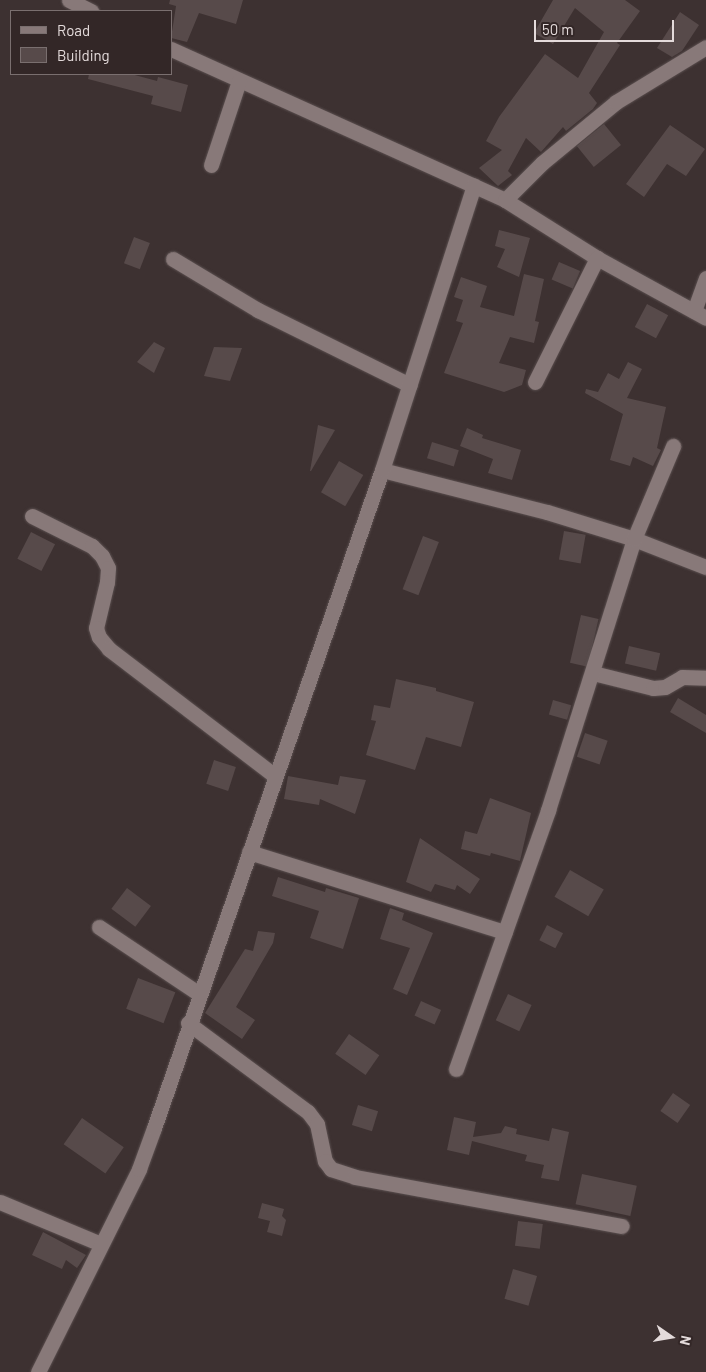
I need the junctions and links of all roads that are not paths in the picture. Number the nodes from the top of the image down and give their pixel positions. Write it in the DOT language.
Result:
graph roads {
  1 [pos="69,0"];
  2 [pos="89,10"];
  3 [pos="706,47"];
  4 [pos="172,49"];
  5 [pos="239,81"];
  6 [pos="211,165"];
  7 [pos="474,185"];
  8 [pos="505,200"];
  9 [pos="597,258"];
  10 [pos="173,259"];
  11 [pos="706,278"];
  12 [pos="700,315"];
  13 [pos="535,382"];
  14 [pos="410,385"];
  15 [pos="673,446"];
  16 [pos="382,470"];
  17 [pos="32,516"];
  18 [pos="634,539"];
  19 [pos="706,567"];
  20 [pos="593,673"];
  21 [pos="706,678"];
  22 [pos="275,776"];
  23 [pos="249,852"];
  24 [pos="99,927"];
  25 [pos="504,932"];
  26 [pos="198,993"];
  27 [pos="188,1023"];
  28 [pos="456,1069"];
  29 [pos="0,1202"];
  30 [pos="622,1226"];
  31 [pos="100,1244"];
  32 [pos="38,1372"];
  1 -- 2 [label="street"];
  3 -- 8 [label="street"];
  4 -- 5 [label="street"];
  5 -- 6 [label="street"];
  5 -- 7 [label="street"];
  7 -- 8 [label="street"];
  7 -- 14 [label="street"];
  8 -- 9 [label="street"];
  9 -- 12 [label="street"];
  9 -- 13 [label="street"];
  10 -- 14 [label="street"];
  11 -- 12 [label="street"];
  14 -- 16 [label="street"];
  15 -- 18 [label="street"];
  16 -- 18 [label="street"];
  16 -- 22 [label="street"];
  17 -- 22 [label="street"];
  18 -- 19 [label="street"];
  18 -- 20 [label="street"];
  20 -- 21 [label="street"];
  20 -- 25 [label="street"];
  22 -- 23 [label="street"];
  23 -- 25 [label="street"];
  23 -- 26 [label="street"];
  24 -- 26 [label="street"];
  25 -- 28 [label="street"];
  26 -- 27 [label="street"];
  27 -- 30 [label="street"];
  27 -- 31 [label="street"];
  29 -- 31 [label="street"];
  31 -- 32 [label="street"];
}
